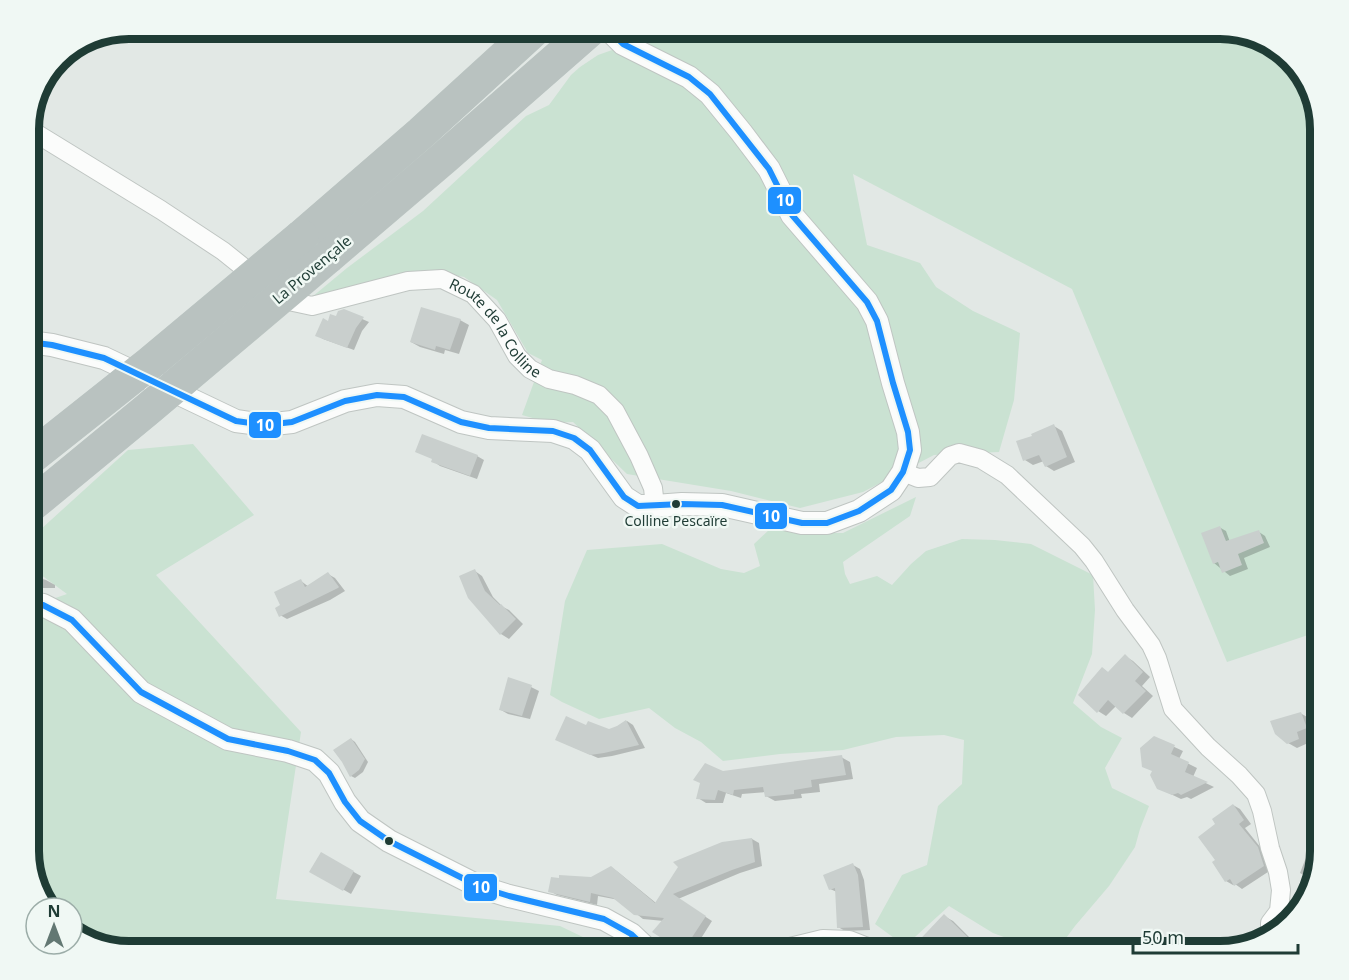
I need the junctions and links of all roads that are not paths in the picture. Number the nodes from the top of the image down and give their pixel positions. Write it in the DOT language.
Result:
graph roads {
  1 [pos="523,39"];
  2 [pos="579,39"];
  3 [pos="618,39"];
  4 [pos="39,135"];
  5 [pos="39,343"];
  6 [pos="39,451"];
  7 [pos="903,472"];
  8 [pos="39,499"];
  9 [pos="655,506"];
  10 [pos="39,604"];
  11 [pos="1270,926"];
  12 [pos="638,941"];
  1 -- 6 [label="highway, bridge"];
  2 -- 8 [label="highway, La Provençale, bridge"];
  3 -- 7 [label="street"];
  4 -- 9 [label="street, Route de la Colline"];
  5 -- 9 [label="street"];
  7 -- 9 [label="street"];
  7 -- 11 [label="street"];
  10 -- 12 [label="street"];
}
